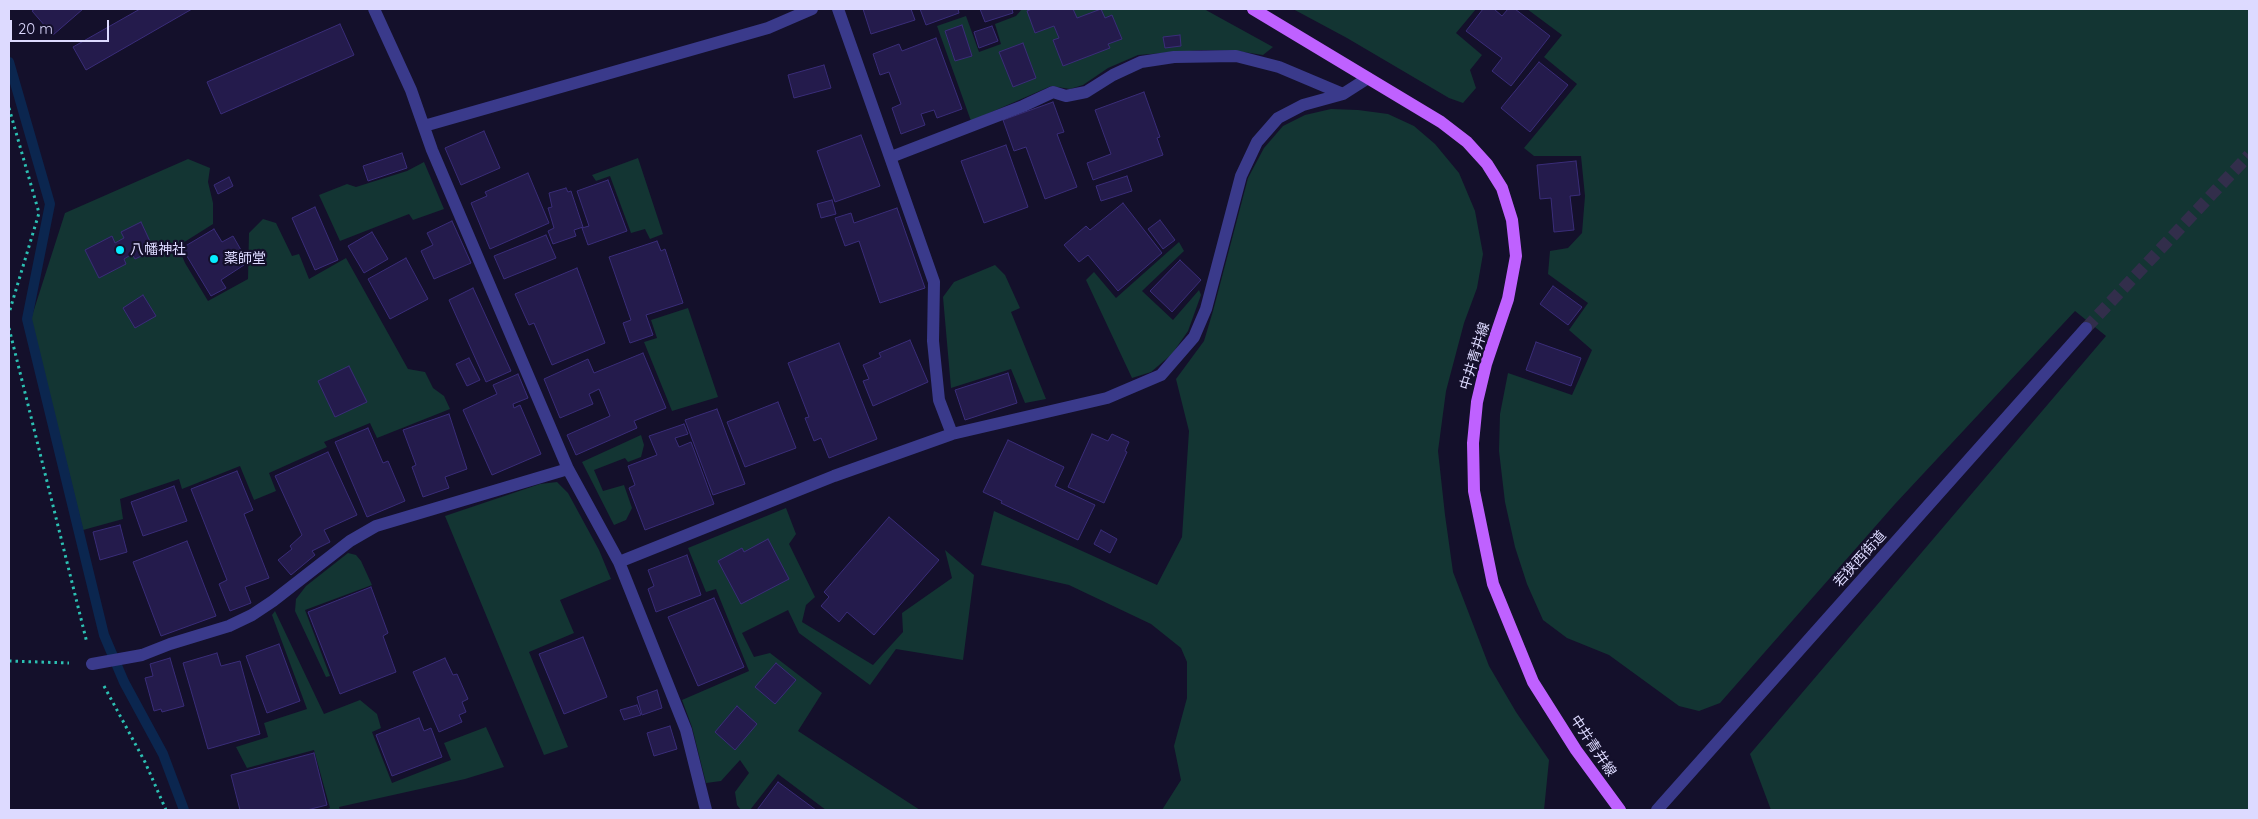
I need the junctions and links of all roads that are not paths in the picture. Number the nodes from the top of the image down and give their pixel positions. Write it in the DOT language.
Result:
graph roads {
  1 [pos="374,9"];
  2 [pos="812,9"];
  3 [pos="838,9"];
  4 [pos="1253,9"];
  5 [pos="1368,78"];
  6 [pos="1343,94"];
  7 [pos="424,126"];
  8 [pos="891,157"];
  9 [pos="2086,328"];
  10 [pos="952,434"];
  11 [pos="568,469"];
  12 [pos="619,562"];
  13 [pos="92,664"];
  14 [pos="706,810"];
  15 [pos="1620,810"];
  16 [pos="1657,810"];
  1 -- 7 [label="street"];
  2 -- 7 [label="street"];
  3 -- 8 [label="street"];
  4 -- 5 [label="main road, 中井青井線"];
  5 -- 6 [label="street"];
  5 -- 15 [label="main road, 中井青井線"];
  6 -- 8 [label="street"];
  6 -- 10 [label="street"];
  7 -- 11 [label="street"];
  8 -- 10 [label="street"];
  9 -- 16 [label="street, 若狭西街道"];
  10 -- 12 [label="street"];
  11 -- 12 [label="street"];
  11 -- 13 [label="street"];
  12 -- 14 [label="street"];
}
